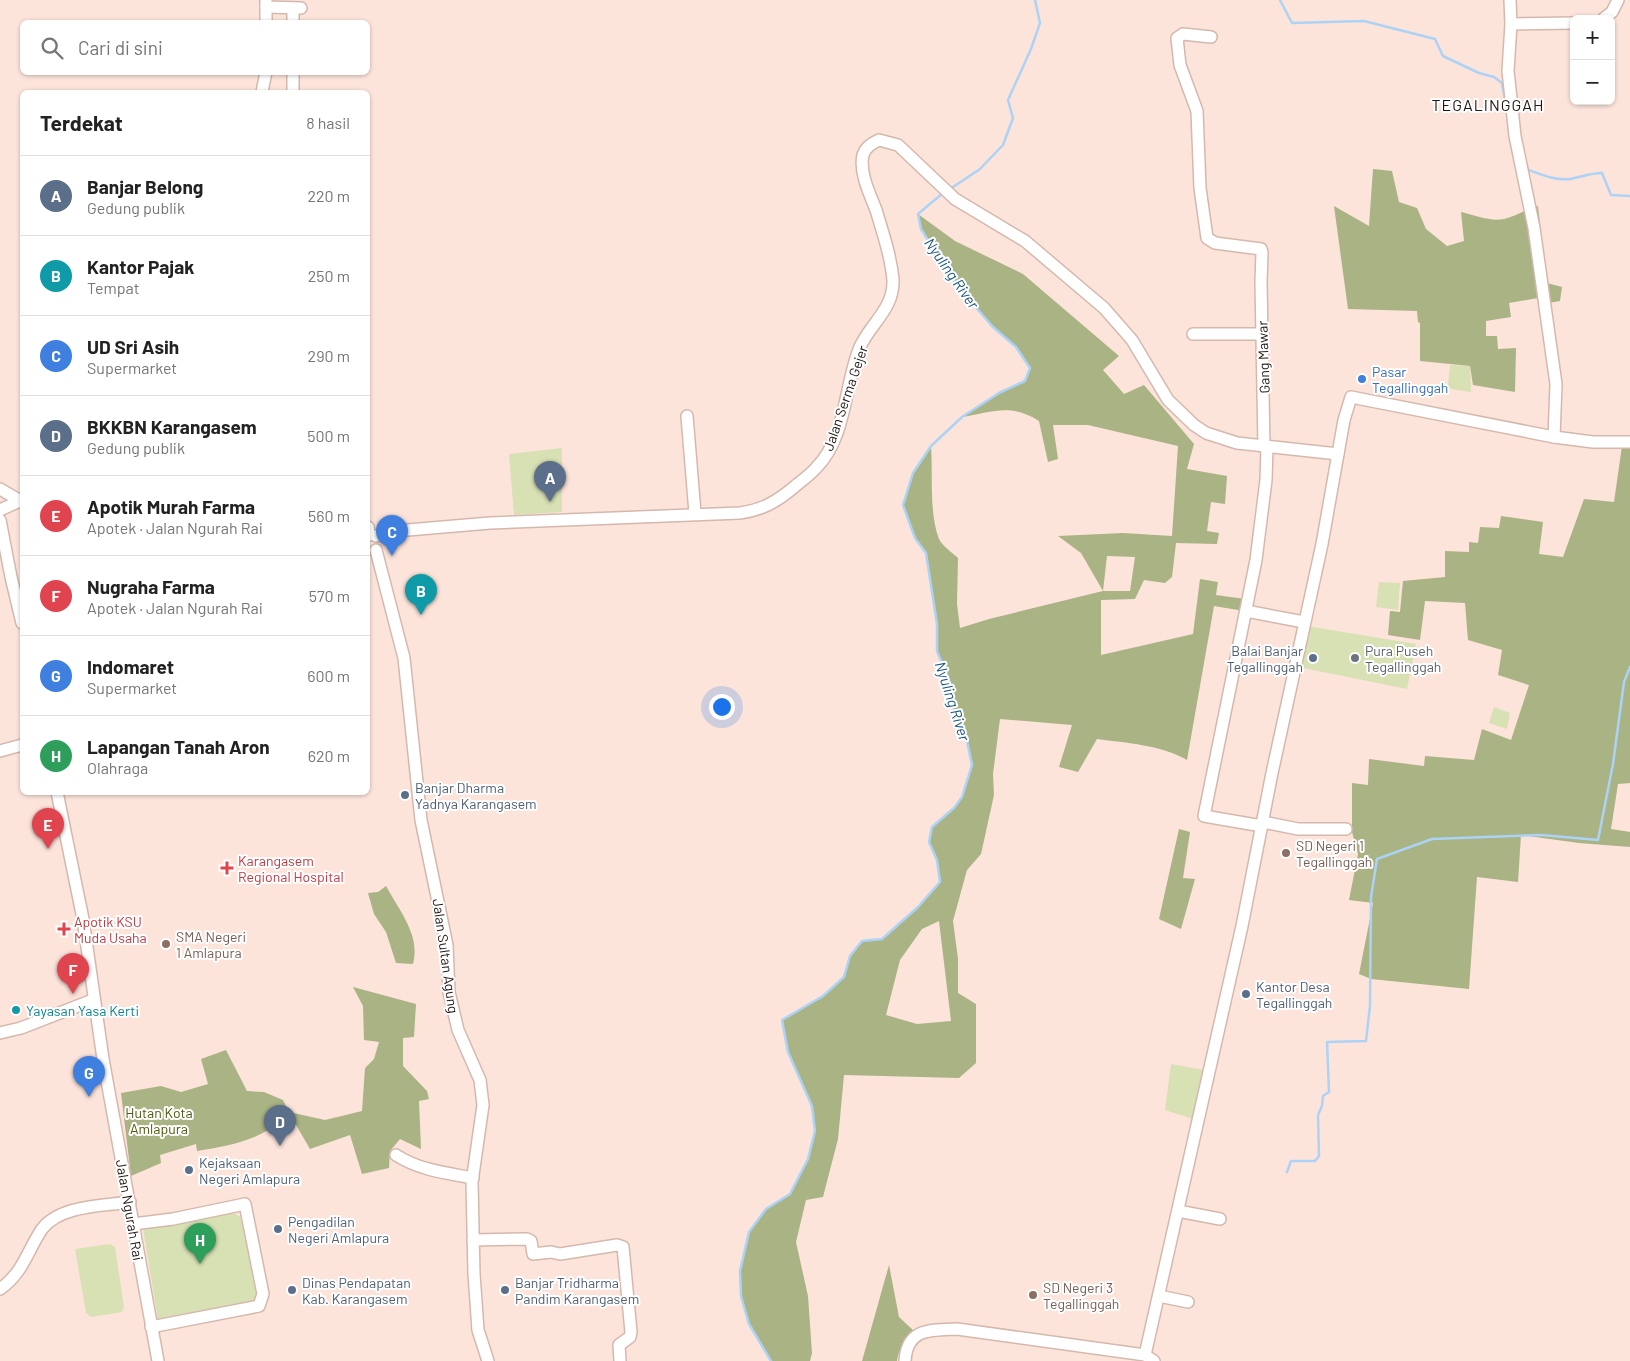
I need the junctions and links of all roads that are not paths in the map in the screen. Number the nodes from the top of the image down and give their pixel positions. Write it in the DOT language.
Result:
graph roads {
  1 [pos="1510,0"];
  2 [pos="1618,0"];
  3 [pos="266,3"];
  4 [pos="1608,15"];
  5 [pos="266,20"];
  6 [pos="294,20"];
  7 [pos="1570,23"];
  8 [pos="1511,24"];
  9 [pos="1212,37"];
  10 [pos="265,75"];
  11 [pos="293,75"];
  12 [pos="262,90"];
  13 [pos="293,90"];
  14 [pos="1193,334"];
  15 [pos="1263,334"];
  16 [pos="687,416"];
  17 [pos="1554,437"];
  18 [pos="1630,442"];
  19 [pos="1265,447"];
  20 [pos="1338,454"];
  21 [pos="0,489"];
  22 [pos="20,499"];
  23 [pos="20,500"];
  24 [pos="0,510"];
  25 [pos="694,513"];
  26 [pos="0,520"];
  27 [pos="372,540"];
  28 [pos="1246,611"];
  29 [pos="20,615"];
  30 [pos="1304,622"];
  31 [pos="20,745"];
  32 [pos="0,750"];
  33 [pos="59,795"];
  34 [pos="1263,824"];
  35 [pos="1346,829"];
  36 [pos="93,1000"];
  37 [pos="0,1033"];
  38 [pos="396,1155"];
  39 [pos="473,1178"];
  40 [pos="130,1202"];
  41 [pos="1178,1211"];
  42 [pos="1220,1219"];
  43 [pos="133,1224"];
  44 [pos="473,1240"];
  45 [pos="0,1288"];
  46 [pos="1158,1296"];
  47 [pos="1188,1302"];
  48 [pos="151,1327"];
  49 [pos="1149,1358"];
  50 [pos="158,1361"];
  51 [pos="488,1361"];
  52 [pos="620,1361"];
  53 [pos="905,1361"];
  1 -- 8 [label="street"];
  2 -- 4 [label="street"];
  3 -- 5 [label="street"];
  3 -- 6 [label="street"];
  7 -- 8 [label="street"];
  8 -- 17 [label="street"];
  9 -- 15 [label="street, Gang Mawar"];
  10 -- 12 [label="street"];
  11 -- 13 [label="street"];
  14 -- 15 [label="street"];
  15 -- 19 [label="street, Gang Mawar"];
  16 -- 25 [label="street"];
  17 -- 18 [label="street"];
  17 -- 20 [label="street"];
  19 -- 20 [label="street, Jalan Serma Gejer"];
  19 -- 25 [label="street, Jalan Serma Gejer"];
  19 -- 28 [label="street, Gang Mawar"];
  20 -- 30 [label="street"];
  21 -- 22 [label="street"];
  23 -- 24 [label="street"];
  25 -- 27 [label="street, Jalan Serma Gejer"];
  26 -- 29 [label="street"];
  27 -- 39 [label="street, Jalan Sultan Agung"];
  28 -- 30 [label="street"];
  28 -- 34 [label="street, Gang Mawar"];
  30 -- 34 [label="street"];
  31 -- 32 [label="street"];
  33 -- 36 [label="street, Jalan Ngurah Rai"];
  34 -- 35 [label="street"];
  34 -- 41 [label="street"];
  36 -- 37 [label="street"];
  36 -- 40 [label="street, Jalan Ngurah Rai"];
  38 -- 39 [label="street"];
  39 -- 44 [label="street, Jalan Sultan Agung"];
  40 -- 43 [label="street, Jalan Ngurah Rai"];
  40 -- 45 [label="street"];
  41 -- 42 [label="street"];
  41 -- 46 [label="street"];
  43 -- 48 [label="street, Jalan Ngurah Rai"];
  43 -- 48 [label="street"];
  44 -- 51 [label="street, Jalan Sultan Agung"];
  44 -- 52 [label="street"];
  46 -- 47 [label="street"];
  46 -- 49 [label="street"];
  48 -- 50 [label="street, Jalan Ngurah Rai"];
  49 -- 53 [label="street"];
}
